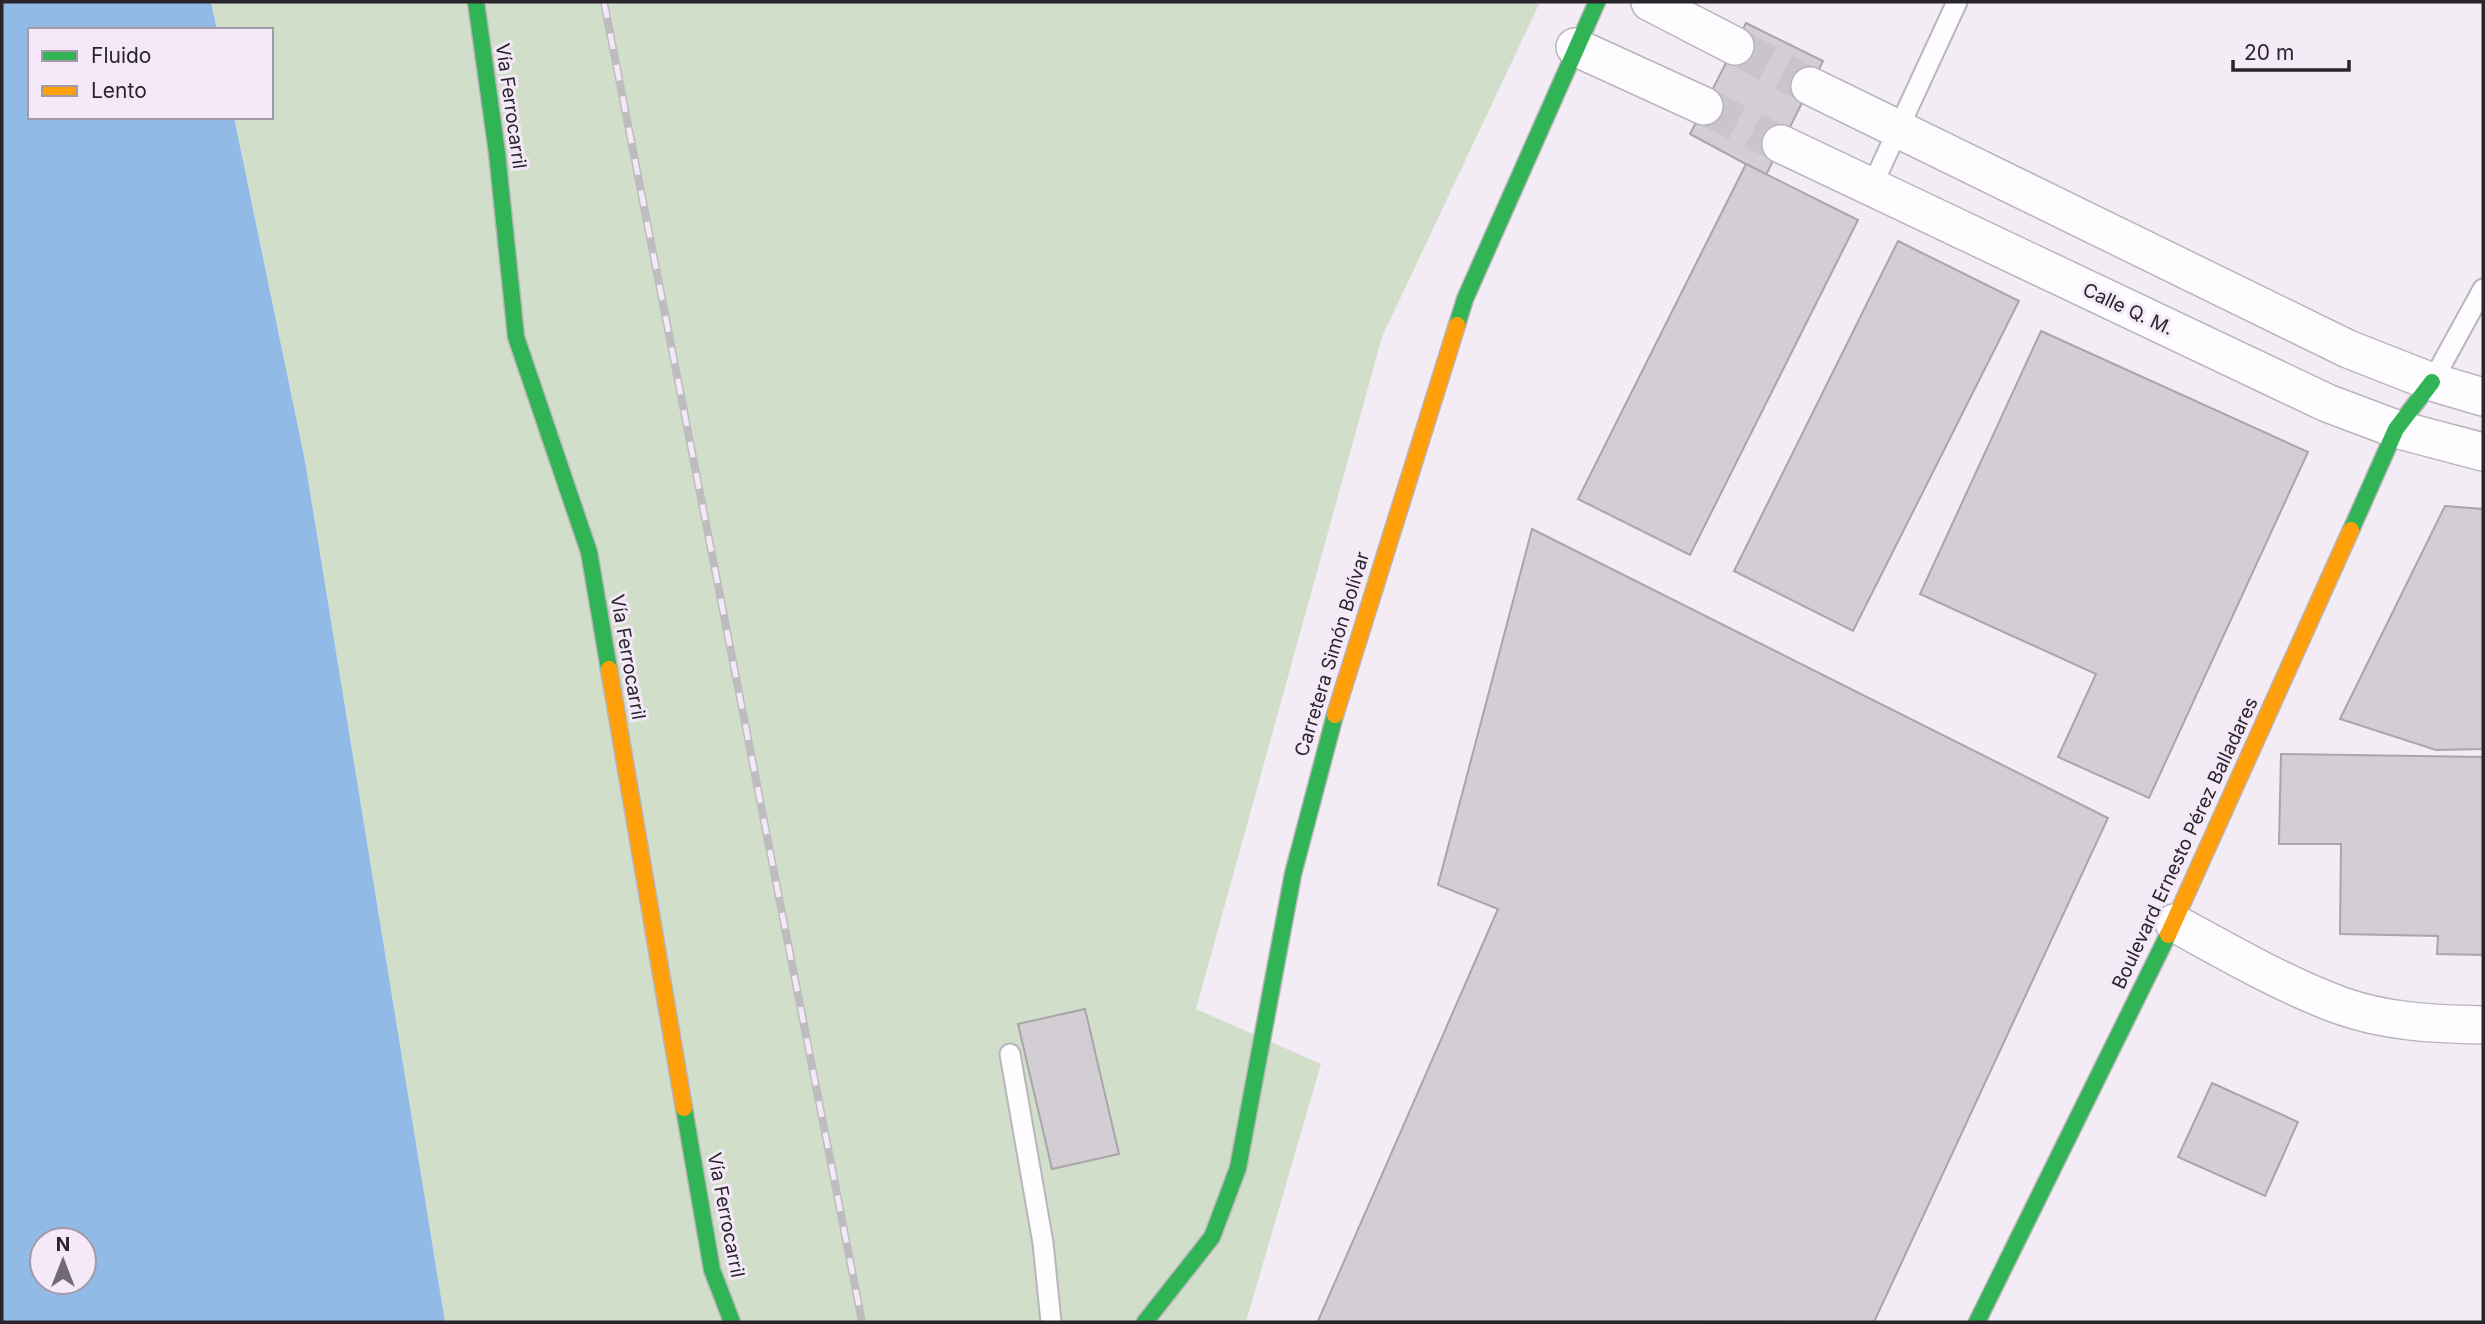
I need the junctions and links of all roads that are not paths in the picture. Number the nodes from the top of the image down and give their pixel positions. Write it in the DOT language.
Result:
graph roads {
  1 [pos="475,2"];
  2 [pos="1597,2"];
  3 [pos="1650,2"];
  4 [pos="1957,2"];
  5 [pos="1735,46"];
  6 [pos="1575,47"];
  7 [pos="1810,86"];
  8 [pos="1704,106"];
  9 [pos="1897,129"];
  10 [pos="1781,144"];
  11 [pos="1871,188"];
  12 [pos="2483,289"];
  13 [pos="2432,382"];
  14 [pos="2483,397"];
  15 [pos="2396,429"];
  16 [pos="2483,452"];
  17 [pos="2174,923"];
  18 [pos="2483,1024"];
  19 [pos="1010,1054"];
  20 [pos="732,1322"];
  21 [pos="1051,1322"];
  22 [pos="1145,1322"];
  23 [pos="1977,1322"];
  1 -- 20 [label="street, Vía Ferrocarril"];
  2 -- 6 [label="street, Carretera Simón Bolívar"];
  3 -- 5 [label="street"];
  4 -- 9 [label="lane"];
  6 -- 8 [label="street"];
  6 -- 22 [label="street, Carretera Simón Bolívar"];
  7 -- 9 [label="street"];
  9 -- 11 [label="lane"];
  9 -- 13 [label="street"];
  10 -- 11 [label="street, Calle Q. M."];
  11 -- 15 [label="street, Calle Q. M."];
  12 -- 13 [label="lane"];
  13 -- 14 [label="street"];
  13 -- 15 [label="street, Boulevard Ernesto Pérez Balladares"];
  15 -- 16 [label="street, Calle Q. M."];
  15 -- 17 [label="street, Boulevard Ernesto Pérez Balladares"];
  17 -- 18 [label="street"];
  17 -- 23 [label="street, Boulevard Ernesto Pérez Balladares"];
  19 -- 21 [label="lane"];
}
